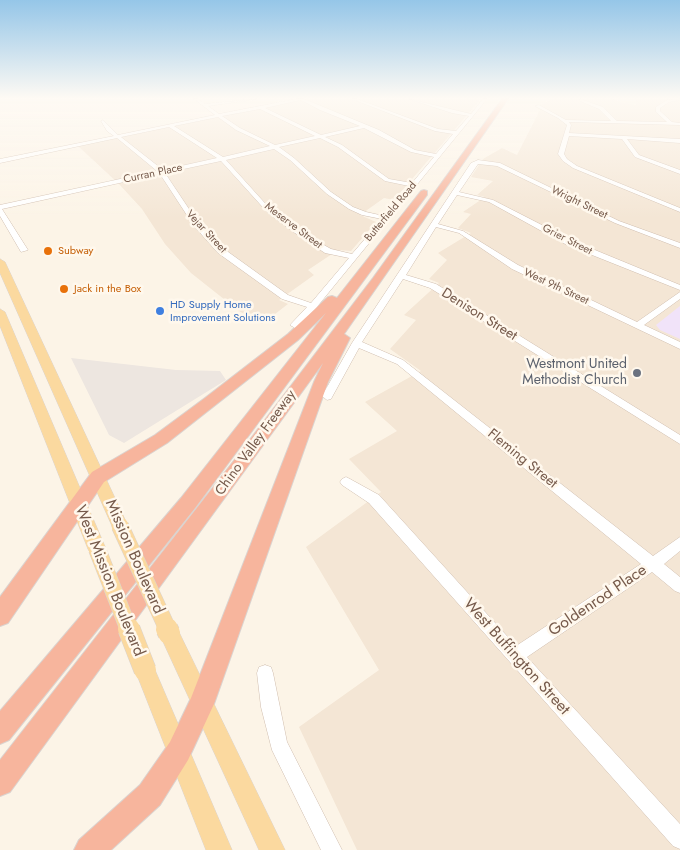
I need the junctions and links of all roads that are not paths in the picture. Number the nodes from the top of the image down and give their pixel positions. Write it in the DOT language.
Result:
graph roads {
  1 [pos="110,139"];
  2 [pos="120,139"];
  3 [pos="189,139"];
  4 [pos="258,139"];
  5 [pos="311,139"];
  6 [pos="327,139"];
  7 [pos="389,139"];
  8 [pos="452,139"];
  9 [pos="466,139"];
  10 [pos="477,139"];
  11 [pos="566,139"];
  12 [pos="620,139"];
  13 [pos="624,139"];
  14 [pos="680,141"];
  15 [pos="461,145"];
  16 [pos="275,147"];
  17 [pos="438,156"];
  18 [pos="222,160"];
  19 [pos="0,161"];
  20 [pos="162,172"];
  21 [pos="680,172"];
  22 [pos="431,184"];
  23 [pos="413,185"];
  24 [pos="454,193"];
  25 [pos="0,209"];
  26 [pos="680,210"];
  27 [pos="386,218"];
  28 [pos="435,225"];
  29 [pos="680,246"];
  30 [pos="24,250"];
  31 [pos="378,255"];
  32 [pos="353,257"];
  33 [pos="0,262"];
  34 [pos="402,276"];
  35 [pos="377,280"];
  36 [pos="680,288"];
  37 [pos="680,295"];
  38 [pos="313,306"];
  39 [pos="0,312"];
  40 [pos="295,325"];
  41 [pos="638,325"];
  42 [pos="357,343"];
  43 [pos="680,346"];
  44 [pos="327,396"];
  45 [pos="680,440"];
  46 [pos="98,477"];
  47 [pos="346,482"];
  48 [pos="78,505"];
  49 [pos="680,544"];
  50 [pos="653,564"];
  51 [pos="680,586"];
  52 [pos="0,615"];
  53 [pos="515,656"];
  54 [pos="265,673"];
  55 [pos="201,704"];
  56 [pos="0,731"];
  57 [pos="179,751"];
  58 [pos="0,782"];
  59 [pos="680,839"];
  60 [pos="89,850"];
  61 [pos="220,850"];
  62 [pos="272,850"];
  63 [pos="332,850"];
  1 -- 19 [label="street"];
  2 -- 20 [label="street, Vejar Street"];
  3 -- 18 [label="street, Meserve Street"];
  4 -- 16 [label="street"];
  5 -- 16 [label="street, Curran Place"];
  6 -- 23 [label="street"];
  7 -- 17 [label="street"];
  8 -- 17 [label="street, Butterfield Road"];
  9 -- 15 [label="highway"];
  10 -- 35 [label="highway, Chino Valley Freeway"];
  11 -- 26 [label="street"];
  12 -- 13 [label="street"];
  13 -- 14 [label="street"];
  13 -- 21 [label="street"];
  16 -- 18 [label="street, Curran Place"];
  16 -- 27 [label="street"];
  17 -- 23 [label="street, Butterfield Road"];
  18 -- 20 [label="street, Curran Place"];
  18 -- 32 [label="street, Meserve Street"];
  20 -- 25 [label="street, Curran Place"];
  20 -- 38 [label="street, Vejar Street"];
  22 -- 31 [label="highway, Chino Valley Freeway"];
  23 -- 27 [label="street, Butterfield Road"];
  24 -- 28 [label="street"];
  24 -- 29 [label="street, Wright Street"];
  24 -- 36 [label="street, Grier Street"];
  25 -- 30 [label="street"];
  27 -- 32 [label="street, Butterfield Road"];
  28 -- 34 [label="street"];
  28 -- 41 [label="street, West 9th Street"];
  31 -- 46 [label="highway"];
  31 -- 56 [label="highway, Chino Valley Freeway"];
  32 -- 38 [label="street, Butterfield Road"];
  33 -- 46 [label="main road, Mission Boulevard"];
  34 -- 42 [label="street"];
  34 -- 45 [label="street, Denison Street"];
  35 -- 55 [label="highway"];
  35 -- 58 [label="highway, Chino Valley Freeway"];
  37 -- 41 [label="street"];
  38 -- 40 [label="street, Butterfield Road"];
  39 -- 48 [label="main road, West Mission Boulevard"];
  41 -- 43 [label="street, West 9th Street"];
  42 -- 44 [label="street"];
  42 -- 50 [label="street, Fleming Street"];
  46 -- 48 [label="highway"];
  46 -- 55 [label="main road, Mission Boulevard, bridge"];
  47 -- 53 [label="street, West Buffington Street"];
  48 -- 52 [label="highway"];
  48 -- 57 [label="main road, West Mission Boulevard, bridge"];
  49 -- 50 [label="street, Goldenrod Place"];
  50 -- 51 [label="street, Fleming Street"];
  50 -- 53 [label="street, Goldenrod Place"];
  53 -- 59 [label="street, West Buffington Street"];
  54 -- 63 [label="street"];
  55 -- 57 [label="highway"];
  55 -- 62 [label="main road, Mission Boulevard"];
  57 -- 60 [label="highway"];
  57 -- 61 [label="main road, West Mission Boulevard"];
}
